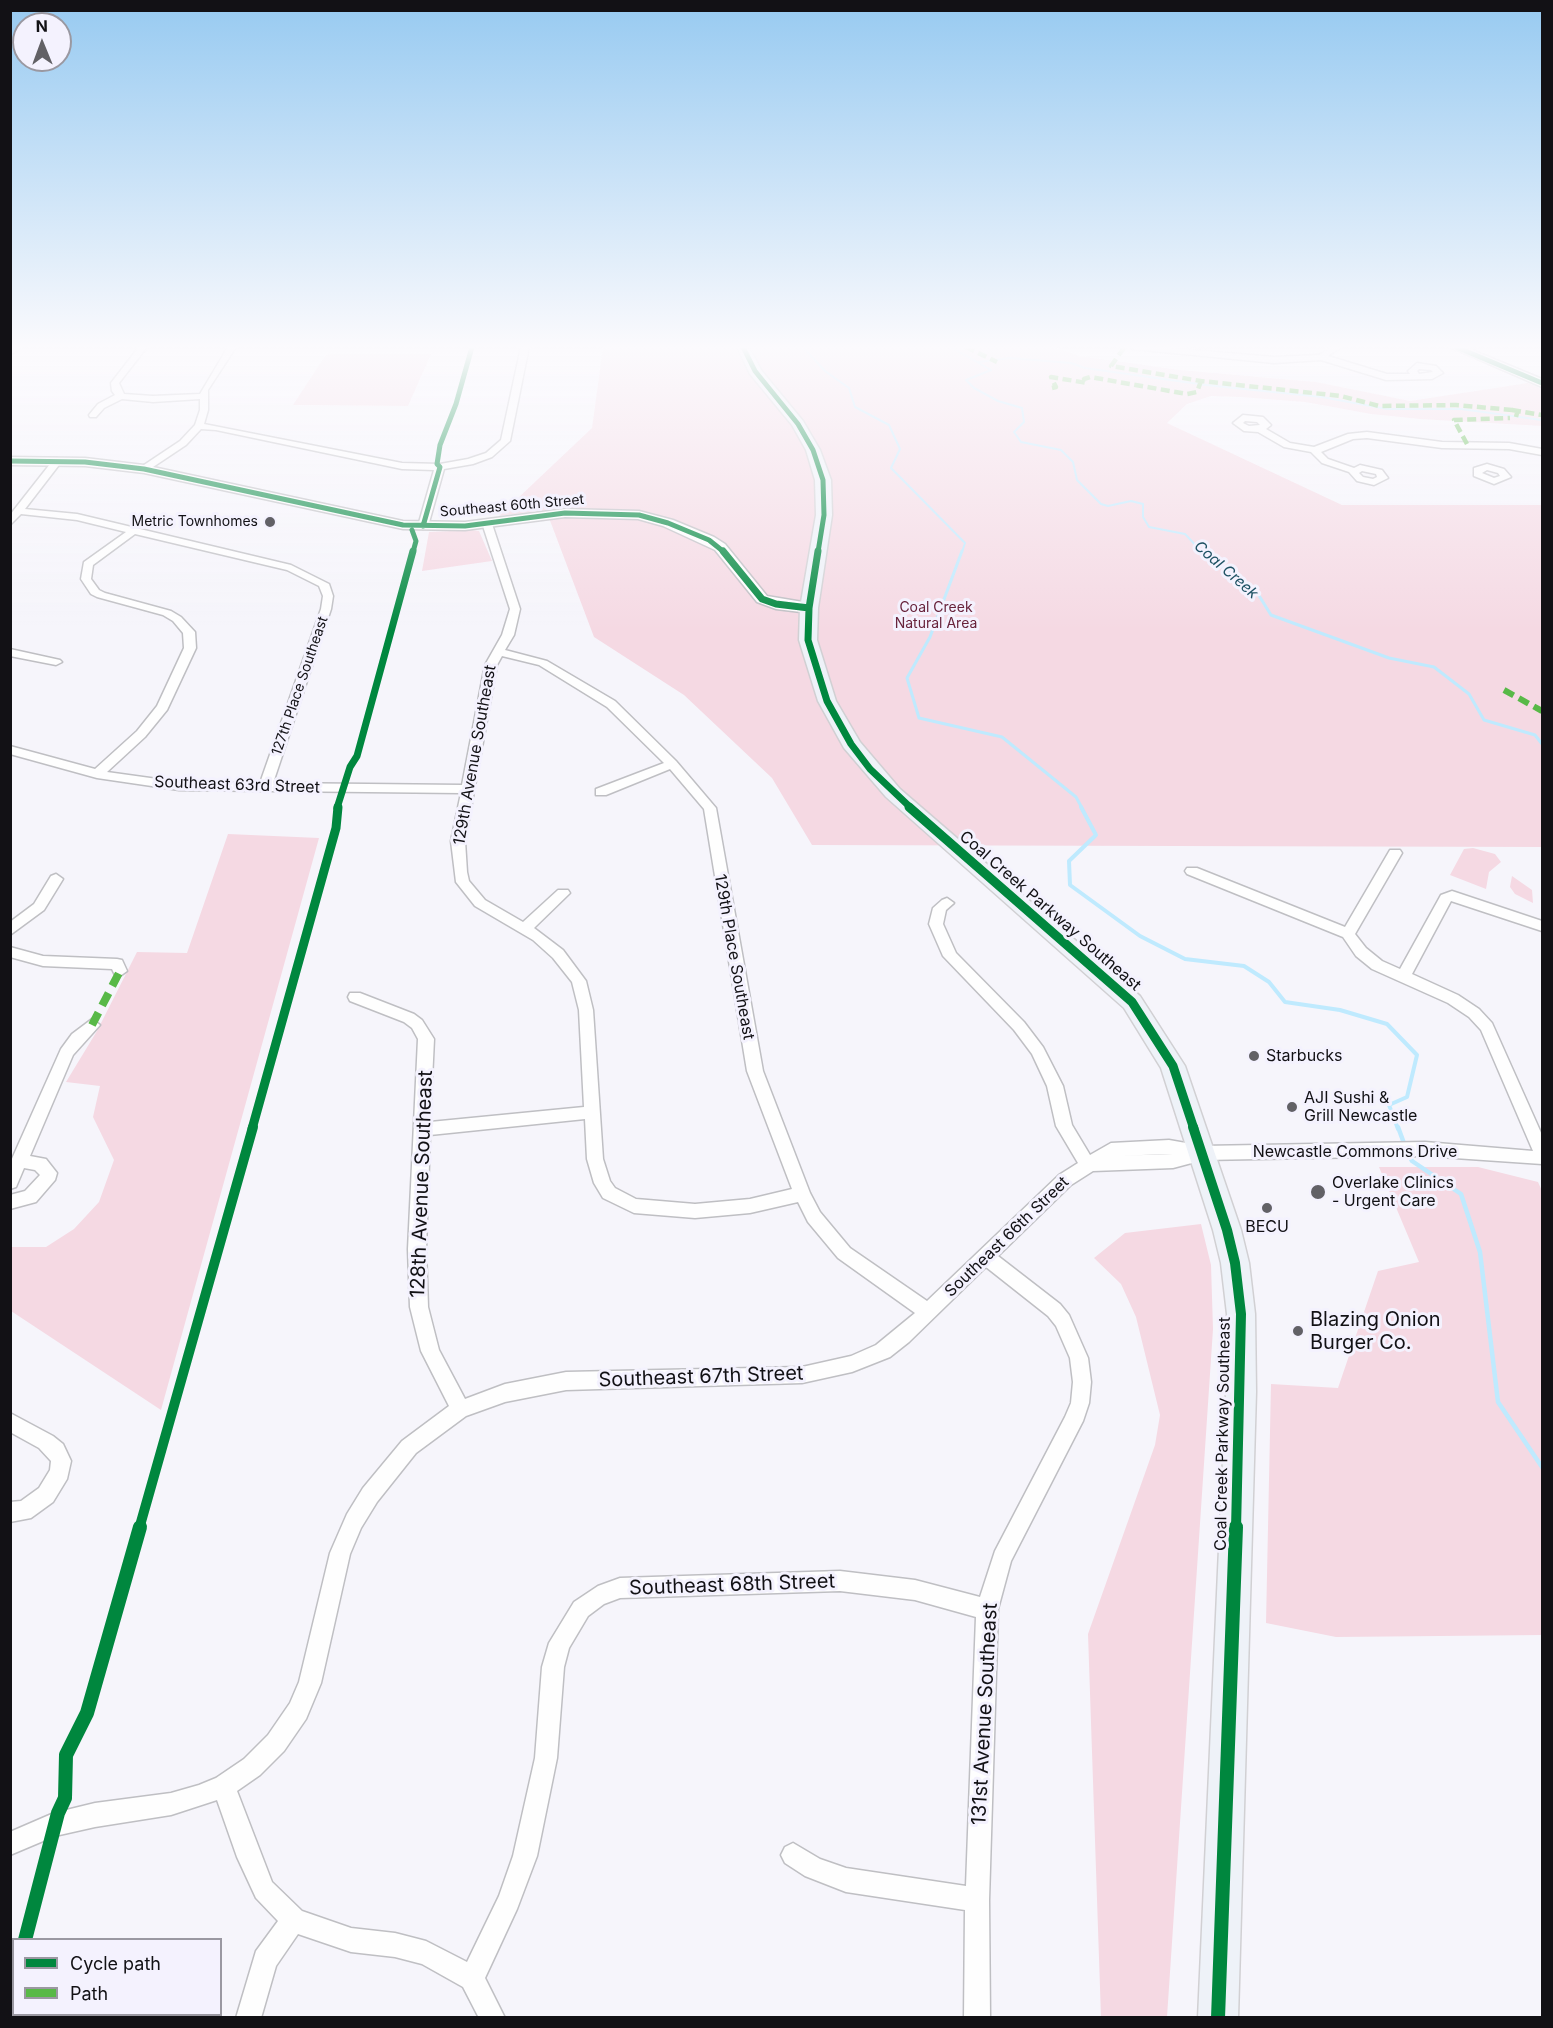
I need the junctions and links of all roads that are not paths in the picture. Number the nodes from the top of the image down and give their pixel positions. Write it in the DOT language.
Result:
graph roads {
  1 [pos="184,442"];
  2 [pos="290,442"];
  3 [pos="502,442"];
  4 [pos="808,442"];
  5 [pos="1281,442"];
  6 [pos="1339,442"];
  7 [pos="1431,442"];
  8 [pos="1463,445"];
  9 [pos="1314,450"];
  10 [pos="1542,452"];
  11 [pos="10,461"];
  12 [pos="57,461"];
  13 [pos="440,467"];
  14 [pos="1482,468"];
  15 [pos="144,469"];
  16 [pos="1354,471"];
  17 [pos="19,511"];
  18 [pos="10,522"];
  19 [pos="487,523"];
  20 [pos="423,526"];
  21 [pos="133,531"];
  22 [pos="809,608"];
  23 [pos="496,651"];
  24 [pos="10,652"];
  25 [pos="56,662"];
  26 [pos="12,752"];
  27 [pos="672,764"];
  28 [pos="97,774"];
  29 [pos="264,788"];
  30 [pos="468,789"];
  31 [pos="601,792"];
  32 [pos="1395,852"];
  33 [pos="1192,871"];
  34 [pos="56,879"];
  35 [pos="563,893"];
  36 [pos="947,903"];
  37 [pos="1542,926"];
  38 [pos="525,928"];
  39 [pos="10,930"];
  40 [pos="1348,934"];
  41 [pos="10,952"];
  42 [pos="120,971"];
  43 [pos="1404,975"];
  44 [pos="355,997"];
  45 [pos="92,1025"];
  46 [pos="592,1112"];
  47 [pos="424,1129"];
  48 [pos="1542,1152"];
  49 [pos="1203,1153"];
  50 [pos="1542,1158"];
  51 [pos="19,1161"];
  52 [pos="1087,1164"];
  53 [pos="10,1182"];
  54 [pos="802,1194"];
  55 [pos="10,1202"];
  56 [pos="985,1256"];
  57 [pos="928,1312"];
  58 [pos="460,1409"];
  59 [pos="10,1422"];
  60 [pos="10,1512"];
  61 [pos="987,1609"];
  62 [pos="224,1786"];
  63 [pos="10,1844"];
  64 [pos="794,1855"];
  65 [pos="977,1900"];
  66 [pos="293,1920"];
  67 [pos="472,1978"];
  68 [pos="248,2018"];
  69 [pos="493,2018"];
  70 [pos="977,2018"];
  71 [pos="1218,2018"];
  1 -- 15 [label="street"];
  2 -- 13 [label="street"];
  3 -- 13 [label="street"];
  4 -- 22 [label="main road, Coal Creek Parkway Southeast"];
  5 -- 9 [label="street"];
  6 -- 9 [label="street"];
  7 -- 8 [label="street"];
  8 -- 10 [label="street"];
  8 -- 14 [label="street"];
  9 -- 16 [label="street"];
  11 -- 12 [label="street, Southeast 60th Street"];
  12 -- 15 [label="street, Southeast 60th Street"];
  12 -- 17 [label="street"];
  13 -- 20 [label="street"];
  15 -- 20 [label="street, Southeast 60th Street"];
  17 -- 18 [label="street"];
  17 -- 21 [label="street"];
  19 -- 20 [label="street, Southeast 60th Street"];
  19 -- 22 [label="street, Southeast 60th Street"];
  19 -- 23 [label="street, 129th Avenue Southeast"];
  21 -- 28 [label="street"];
  21 -- 29 [label="street, 127th Place Southeast"];
  22 -- 49 [label="main road, Coal Creek Parkway Southeast"];
  23 -- 27 [label="street, 129th Place Southeast"];
  23 -- 30 [label="street, 129th Avenue Southeast"];
  24 -- 25 [label="street"];
  26 -- 28 [label="street, Southeast 63rd Street"];
  27 -- 31 [label="street"];
  27 -- 54 [label="street, 129th Place Southeast"];
  28 -- 29 [label="street, Southeast 63rd Street"];
  29 -- 30 [label="street, Southeast 63rd Street"];
  30 -- 38 [label="street, 129th Avenue Southeast"];
  32 -- 40 [label="street"];
  33 -- 40 [label="street"];
  34 -- 39 [label="street"];
  35 -- 38 [label="street"];
  36 -- 52 [label="street"];
  37 -- 43 [label="street"];
  38 -- 46 [label="street, 129th Avenue Southeast"];
  40 -- 43 [label="street"];
  41 -- 42 [label="street"];
  43 -- 48 [label="street"];
  44 -- 47 [label="street, 128th Avenue Southeast"];
  45 -- 51 [label="street"];
  46 -- 47 [label="street"];
  46 -- 54 [label="street, 129th Avenue Southeast"];
  47 -- 58 [label="street, 128th Avenue Southeast"];
  49 -- 50 [label="street, Newcastle Commons Drive"];
  49 -- 52 [label="street"];
  49 -- 71 [label="main road, Coal Creek Parkway Southeast"];
  51 -- 53 [label="street"];
  51 -- 55 [label="street"];
  52 -- 56 [label="street, Southeast 66th Street"];
  54 -- 57 [label="street, 129th Place Southeast"];
  56 -- 57 [label="street, Southeast 66th Street"];
  56 -- 61 [label="street, 131st Avenue Southeast"];
  57 -- 58 [label="street, Southeast 67th Street"];
  58 -- 62 [label="street"];
  59 -- 60 [label="street"];
  61 -- 65 [label="street, 131st Avenue Southeast"];
  61 -- 67 [label="street, Southeast 68th Street"];
  62 -- 63 [label="street"];
  62 -- 66 [label="street"];
  64 -- 65 [label="street"];
  65 -- 70 [label="street, 131st Avenue Southeast"];
  66 -- 67 [label="street"];
  66 -- 68 [label="street"];
  67 -- 69 [label="street"];
}
